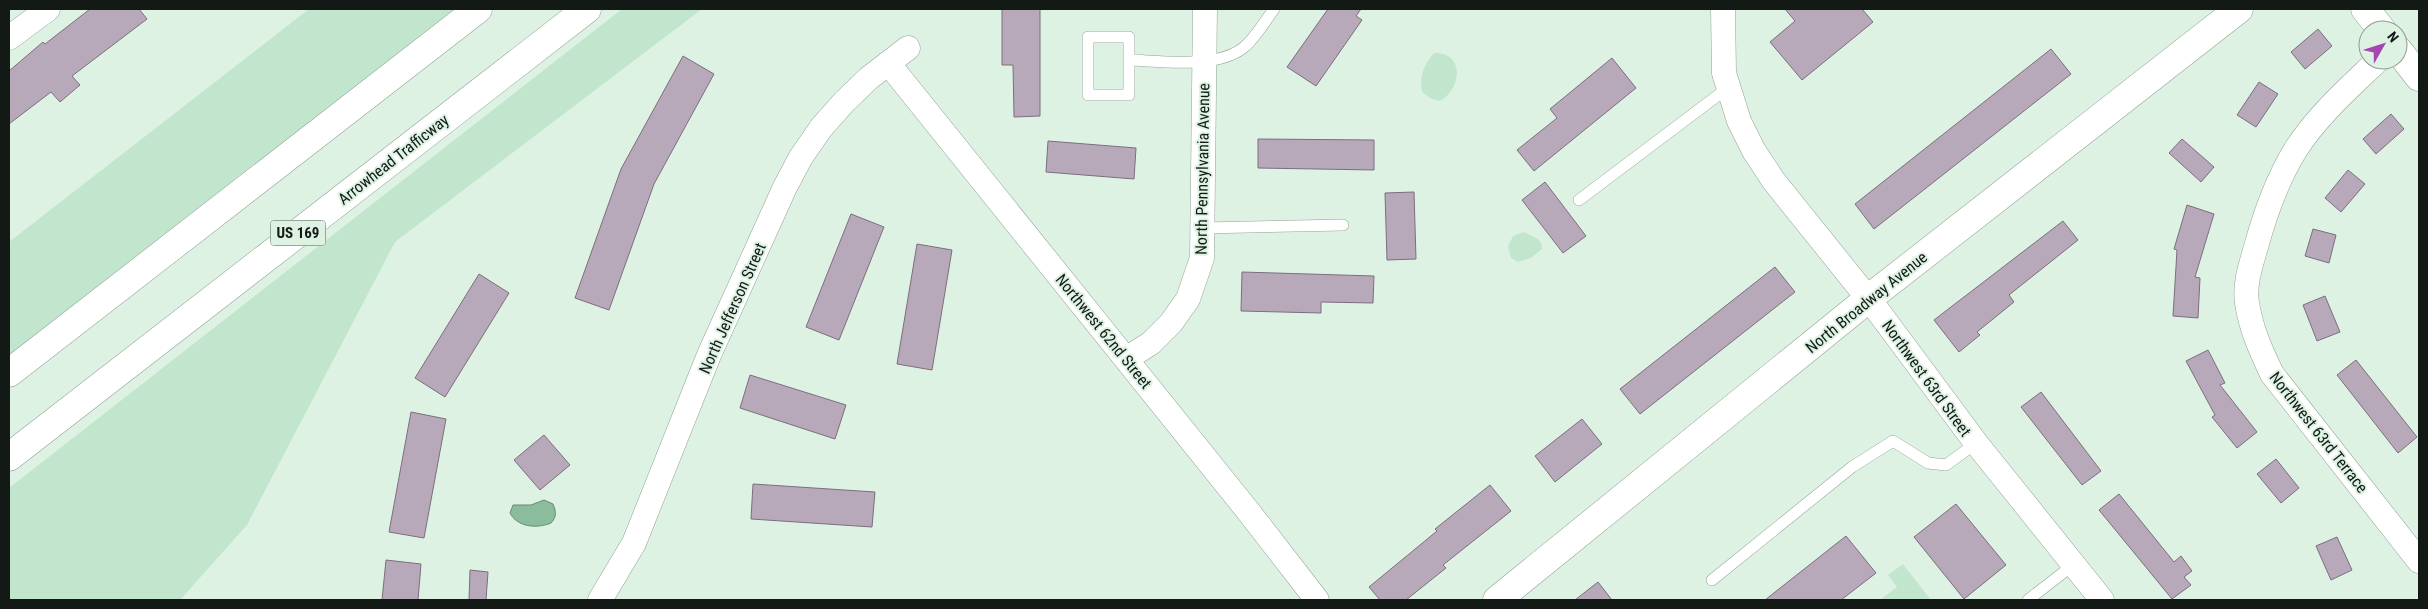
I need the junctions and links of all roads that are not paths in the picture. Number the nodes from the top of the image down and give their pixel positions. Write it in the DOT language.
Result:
graph roads {
  1 [pos="48,9"];
  2 [pos="478,9"];
  3 [pos="587,9"];
  4 [pos="1204,9"];
  5 [pos="1274,9"];
  6 [pos="1723,9"];
  7 [pos="2239,9"];
  8 [pos="2365,9"];
  9 [pos="2374,20"];
  10 [pos="9,38"];
  11 [pos="908,48"];
  12 [pos="1129,60"];
  13 [pos="1204,62"];
  14 [pos="888,63"];
  15 [pos="2367,70"];
  16 [pos="1729,88"];
  17 [pos="1579,200"];
  18 [pos="1343,225"];
  19 [pos="1203,228"];
  20 [pos="1868,299"];
  21 [pos="1126,358"];
  22 [pos="9,373"];
  23 [pos="1976,444"];
  24 [pos="9,457"];
  25 [pos="2419,561"];
  26 [pos="2074,566"];
  27 [pos="1712,580"];
  28 [pos="600,600"];
  29 [pos="1317,600"];
  30 [pos="1497,600"];
  31 [pos="2028,600"];
  32 [pos="2102,600"];
  1 -- 10 [label="street"];
  2 -- 22 [label="main road"];
  3 -- 24 [label="main road, Arrowhead Trafficway / US 169"];
  4 -- 13 [label="street, North Pennsylvania Avenue"];
  5 -- 13 [label="lane"];
  6 -- 16 [label="street, Northwest 63rd Street"];
  7 -- 20 [label="main road, North Broadway Avenue"];
  8 -- 9 [label="main road"];
  11 -- 14 [label="street, North Jefferson Street"];
  12 -- 12 [label="lane"];
  12 -- 13 [label="lane"];
  13 -- 19 [label="street, North Pennsylvania Avenue"];
  14 -- 21 [label="street, Northwest 62nd Street"];
  14 -- 28 [label="street, North Jefferson Street"];
  15 -- 25 [label="street, Northwest 63rd Terrace"];
  16 -- 17 [label="lane"];
  16 -- 20 [label="street, Northwest 63rd Street"];
  18 -- 19 [label="lane"];
  19 -- 21 [label="street, North Pennsylvania Avenue"];
  20 -- 23 [label="street, Northwest 63rd Street"];
  20 -- 30 [label="main road, North Broadway Avenue"];
  21 -- 29 [label="street, Northwest 62nd Street"];
  23 -- 26 [label="street, Northwest 63rd Street"];
  23 -- 27 [label="lane"];
  26 -- 31 [label="lane"];
  26 -- 32 [label="street, Northwest 63rd Street"];
}
